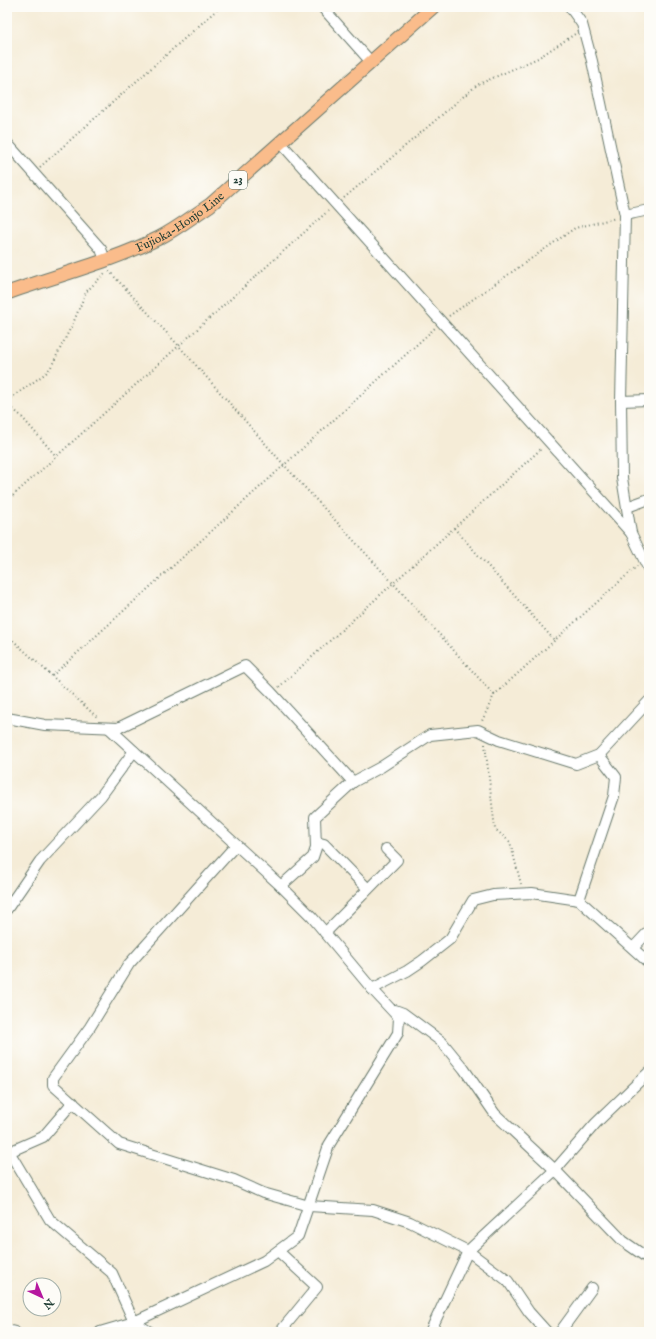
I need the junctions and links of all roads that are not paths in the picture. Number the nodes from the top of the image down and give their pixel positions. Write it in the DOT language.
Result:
graph roads {
  1 [pos="322,7"];
  2 [pos="433,7"];
  3 [pos="570,7"];
  4 [pos="371,62"];
  5 [pos="280,142"];
  6 [pos="7,143"];
  7 [pos="649,210"];
  8 [pos="625,215"];
  9 [pos="107,265"];
  10 [pos="7,293"];
  11 [pos="649,400"];
  12 [pos="621,401"];
  13 [pos="649,499"];
  14 [pos="627,507"];
  15 [pos="631,533"];
  16 [pos="649,570"];
  17 [pos="649,701"];
  18 [pos="7,718"];
  19 [pos="109,728"];
  20 [pos="134,751"];
  21 [pos="600,755"];
  22 [pos="354,782"];
  23 [pos="316,842"];
  24 [pos="236,845"];
  25 [pos="386,849"];
  26 [pos="281,886"];
  27 [pos="368,889"];
  28 [pos="579,900"];
  29 [pos="7,909"];
  30 [pos="649,931"];
  31 [pos="325,933"];
  32 [pos="633,948"];
  33 [pos="649,963"];
  34 [pos="372,989"];
  35 [pos="391,1009"];
  36 [pos="649,1072"];
  37 [pos="73,1102"];
  38 [pos="8,1150"];
  39 [pos="555,1170"];
  40 [pos="309,1206"];
  41 [pos="278,1251"];
  42 [pos="468,1251"];
  43 [pos="649,1259"];
  44 [pos="592,1288"];
  45 [pos="134,1322"];
  46 [pos="7,1330"];
  47 [pos="15,1332"];
  48 [pos="100,1332"];
  49 [pos="150,1332"];
  50 [pos="280,1332"];
  51 [pos="430,1332"];
  52 [pos="547,1332"];
  53 [pos="560,1332"];
  1 -- 4 [label="street"];
  2 -- 4 [label="main road, Fujioka-Honjo Line / 23"];
  3 -- 8 [label="street"];
  4 -- 5 [label="main road, Fujioka-Honjo Line / 23"];
  5 -- 9 [label="main road, Fujioka-Honjo Line / 23"];
  5 -- 15 [label="street"];
  6 -- 9 [label="street"];
  7 -- 8 [label="street"];
  8 -- 12 [label="street"];
  9 -- 10 [label="main road, Fujioka-Honjo Line / 23"];
  11 -- 12 [label="street"];
  12 -- 14 [label="street"];
  13 -- 14 [label="street"];
  14 -- 15 [label="street"];
  15 -- 16 [label="street"];
  17 -- 21 [label="street"];
  18 -- 19 [label="street"];
  19 -- 20 [label="street"];
  19 -- 22 [label="street"];
  20 -- 24 [label="street"];
  20 -- 29 [label="street"];
  21 -- 22 [label="street"];
  21 -- 28 [label="street"];
  22 -- 23 [label="street"];
  23 -- 26 [label="street"];
  23 -- 27 [label="street"];
  24 -- 26 [label="street"];
  24 -- 37 [label="street"];
  25 -- 27 [label="street"];
  26 -- 31 [label="street"];
  27 -- 31 [label="street"];
  28 -- 32 [label="street"];
  28 -- 34 [label="street"];
  30 -- 32 [label="street"];
  31 -- 34 [label="street"];
  32 -- 33 [label="street"];
  34 -- 35 [label="street"];
  35 -- 39 [label="street"];
  35 -- 40 [label="street"];
  36 -- 39 [label="street"];
  37 -- 38 [label="street"];
  37 -- 40 [label="street"];
  38 -- 45 [label="street"];
  39 -- 42 [label="street"];
  39 -- 43 [label="street"];
  40 -- 41 [label="street"];
  40 -- 42 [label="street"];
  41 -- 45 [label="street"];
  41 -- 50 [label="street"];
  42 -- 51 [label="street"];
  42 -- 52 [label="street"];
  44 -- 53 [label="street"];
  45 -- 48 [label="street"];
  45 -- 49 [label="street"];
  46 -- 47 [label="street"];
}
